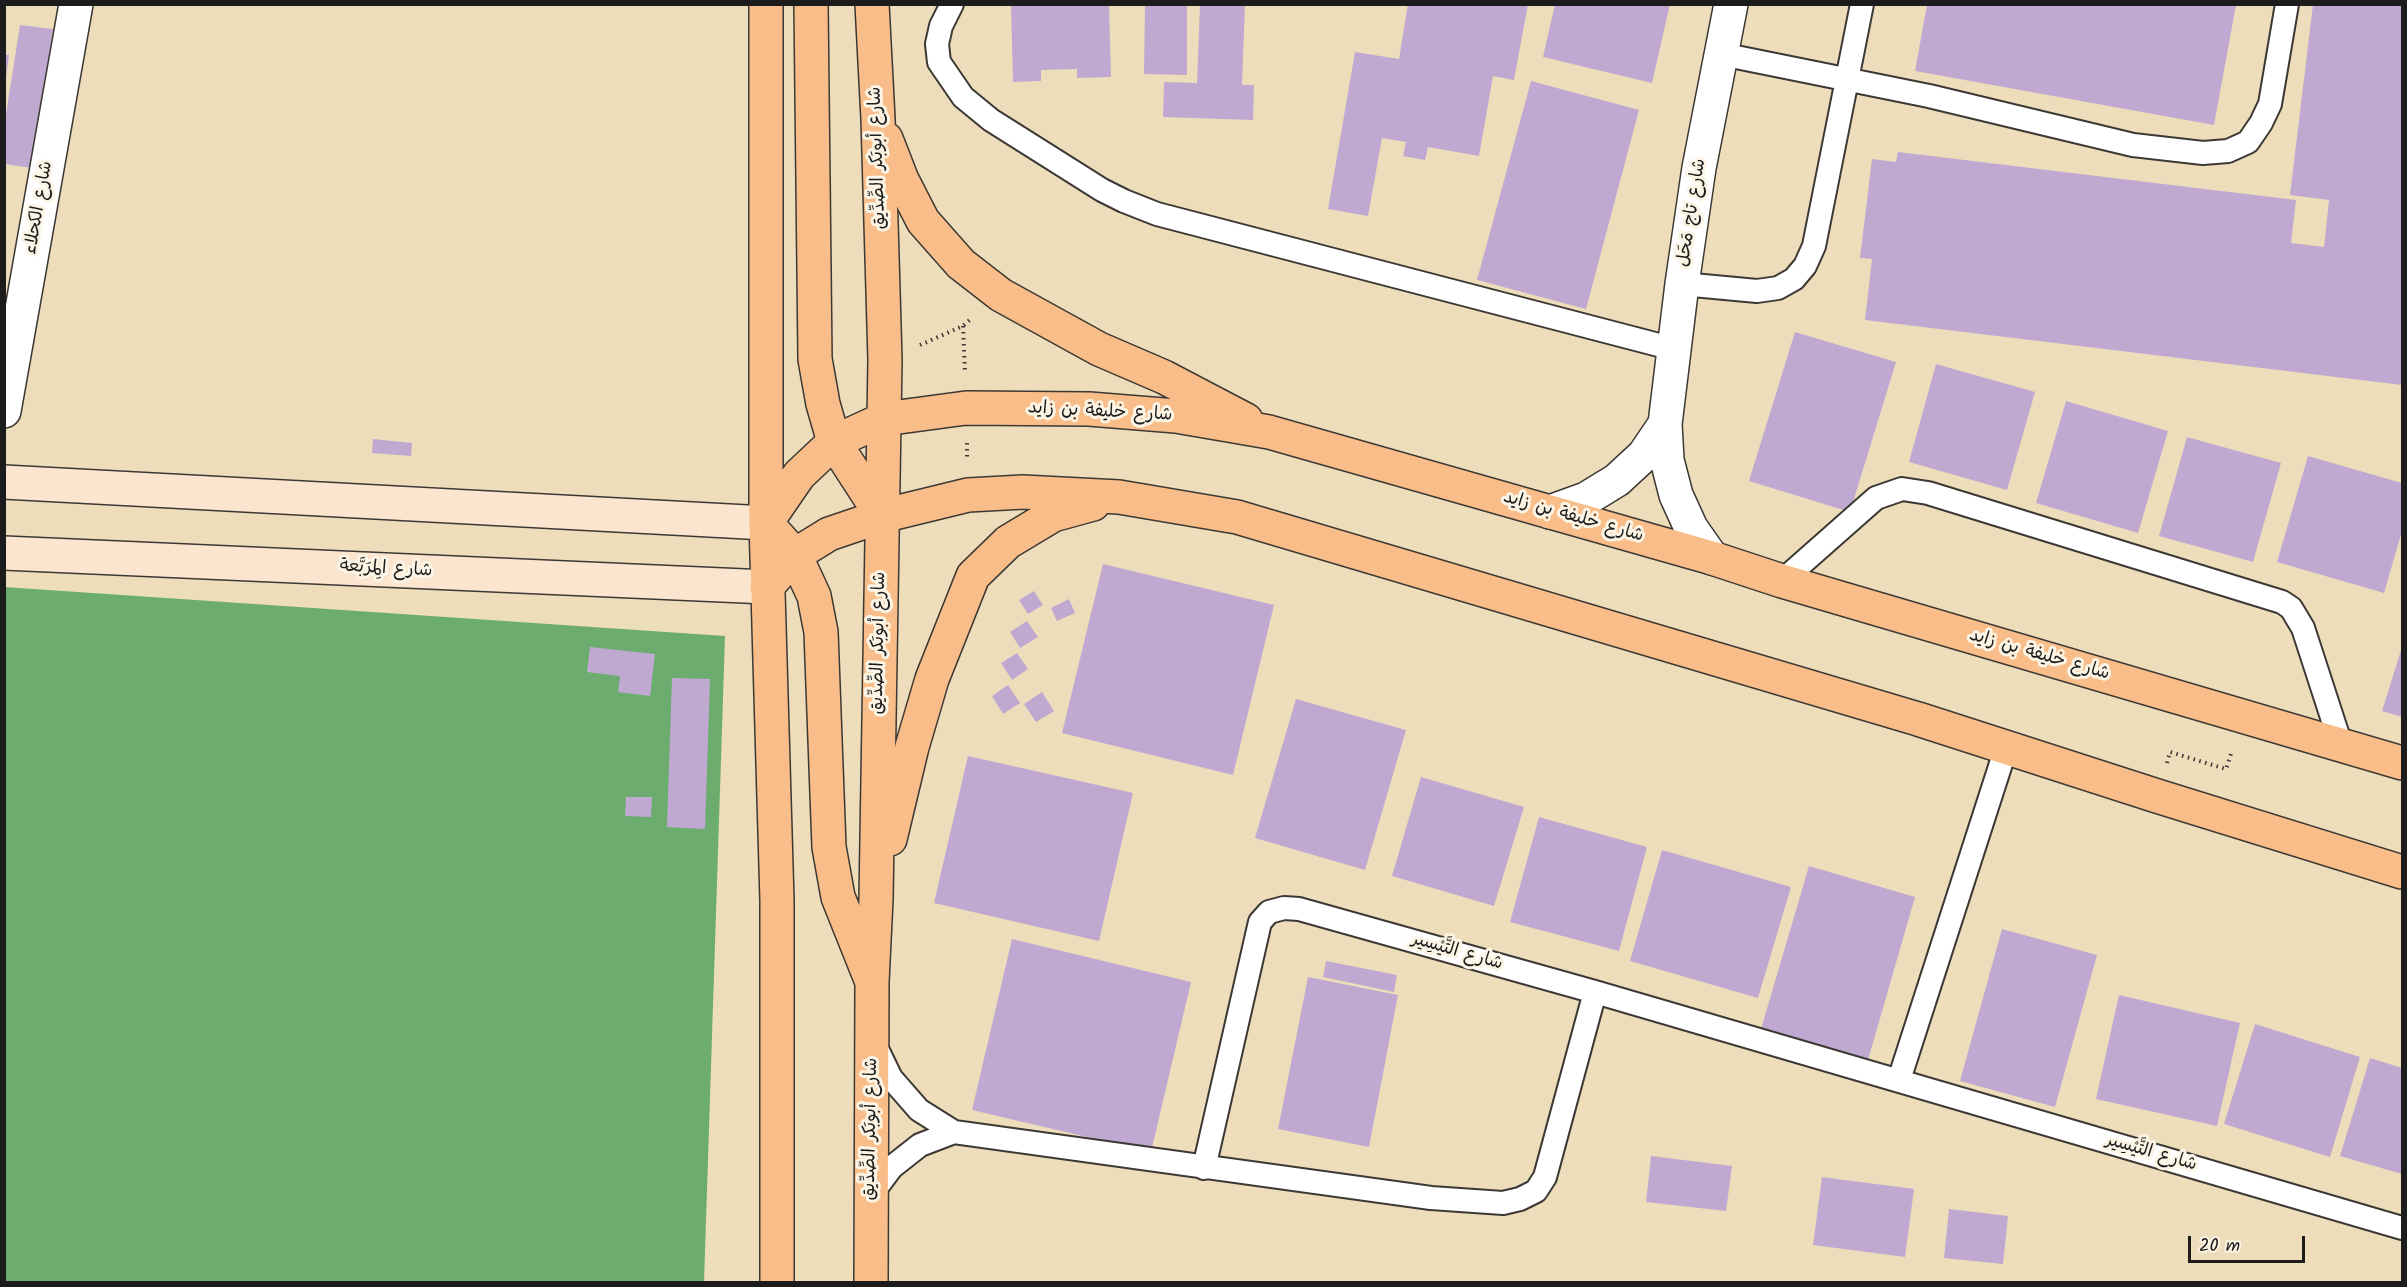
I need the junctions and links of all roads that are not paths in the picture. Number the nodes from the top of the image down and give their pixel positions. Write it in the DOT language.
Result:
graph roads {
  1 [pos="76,4"];
  2 [pos="766,4"];
  3 [pos="811,4"];
  4 [pos="872,4"];
  5 [pos="952,4"];
  6 [pos="1731,4"];
  7 [pos="1862,4"];
  8 [pos="2287,4"];
  9 [pos="1721,54"];
  10 [pos="1847,80"];
  11 [pos="878,119"];
  12 [pos="1682,284"];
  13 [pos="1674,349"];
  14 [pos="4,411"];
  15 [pos="884,419"];
  16 [pos="1665,424"];
  17 [pos="1269,432"];
  18 [pos="834,442"];
  19 [pos="4,482"];
  20 [pos="1119,497"];
  21 [pos="1550,512"];
  22 [pos="882,516"];
  23 [pos="766,523"];
  24 [pos="4,553"];
  25 [pos="795,555"];
  26 [pos="1712,558"];
  27 [pos="1782,581"];
  28 [pos="767,587"];
  29 [pos="2341,745"];
  30 [pos="2006,748"];
  31 [pos="2403,763"];
  32 [pos="2403,872"];
  33 [pos="876,899"];
  34 [pos="872,982"];
  35 [pos="1595,992"];
  36 [pos="873,1040"];
  37 [pos="1899,1080"];
  38 [pos="954,1132"];
  39 [pos="1204,1168"];
  40 [pos="871,1196"];
  41 [pos="2403,1228"];
  42 [pos="777,1282"];
  43 [pos="871,1282"];
  1 -- 14 [label="street, شارع الكحلاء"];
  2 -- 23 [label="main road"];
  3 -- 18 [label="main road"];
  4 -- 11 [label="main road, شارع أبوبَكر الصِّدِّيق"];
  5 -- 13 [label="lane"];
  6 -- 9 [label="street, شارع تاج مَحَل"];
  7 -- 10 [label="lane"];
  8 -- 10 [label="lane"];
  9 -- 10 [label="lane"];
  9 -- 12 [label="street, شارع تاج مَحَل"];
  10 -- 12 [label="lane"];
  11 -- 15 [label="main road, شارع أبوبَكر الصِّدِّيق"];
  11 -- 17 [label="main road"];
  12 -- 13 [label="street, شارع تاج مَحَل"];
  13 -- 16 [label="street, شارع تاج مَحَل"];
  15 -- 17 [label="main road, شارع خليفة بن زايد"];
  15 -- 18 [label="main road, شارع خليفة بن زايد"];
  15 -- 22 [label="main road, شارع أبوبَكر الصِّدِّيق"];
  16 -- 21 [label="street, شارع تاج مَحَل"];
  16 -- 26 [label="street, شارع تاج مَحَل"];
  17 -- 21 [label="main road, شارع خليفة بن زايد"];
  18 -- 22 [label="main road"];
  18 -- 23 [label="main road, شارع خليفة بن زايد"];
  19 -- 23 [label="street"];
  20 -- 22 [label="main road"];
  20 -- 30 [label="main road"];
  20 -- 33 [label="main road"];
  21 -- 26 [label="main road, شارع خليفة بن زايد"];
  22 -- 25 [label="main road"];
  22 -- 33 [label="main road, شارع أبوبَكر الصِّدِّيق"];
  23 -- 25 [label="main road"];
  23 -- 28 [label="main road"];
  24 -- 28 [label="street, شارع المِرَبَّعة"];
  25 -- 28 [label="main road"];
  25 -- 34 [label="main road"];
  26 -- 27 [label="main road, شارع خليفة بن زايد"];
  27 -- 29 [label="main road, شارع خليفة بن زايد"];
  27 -- 29 [label="lane"];
  28 -- 42 [label="main road"];
  29 -- 31 [label="main road, شارع خليفة بن زايد"];
  30 -- 32 [label="main road"];
  30 -- 37 [label="lane"];
  33 -- 34 [label="main road, شارع أبوبَكر الصِّدِّيق"];
  34 -- 36 [label="main road, شارع أبوبَكر الصِّدِّيق"];
  35 -- 37 [label="lane, شارع التَّيْسِير"];
  35 -- 39 [label="lane"];
  35 -- 39 [label="lane, شارع التَّيْسِير"];
  36 -- 38 [label="lane"];
  36 -- 40 [label="main road, شارع أبوبَكر الصِّدِّيق"];
  37 -- 41 [label="lane, شارع التَّيْسِير"];
  38 -- 39 [label="lane"];
  38 -- 40 [label="lane"];
  40 -- 43 [label="main road, شارع أبوبَكر الصِّدِّيق"];
}
